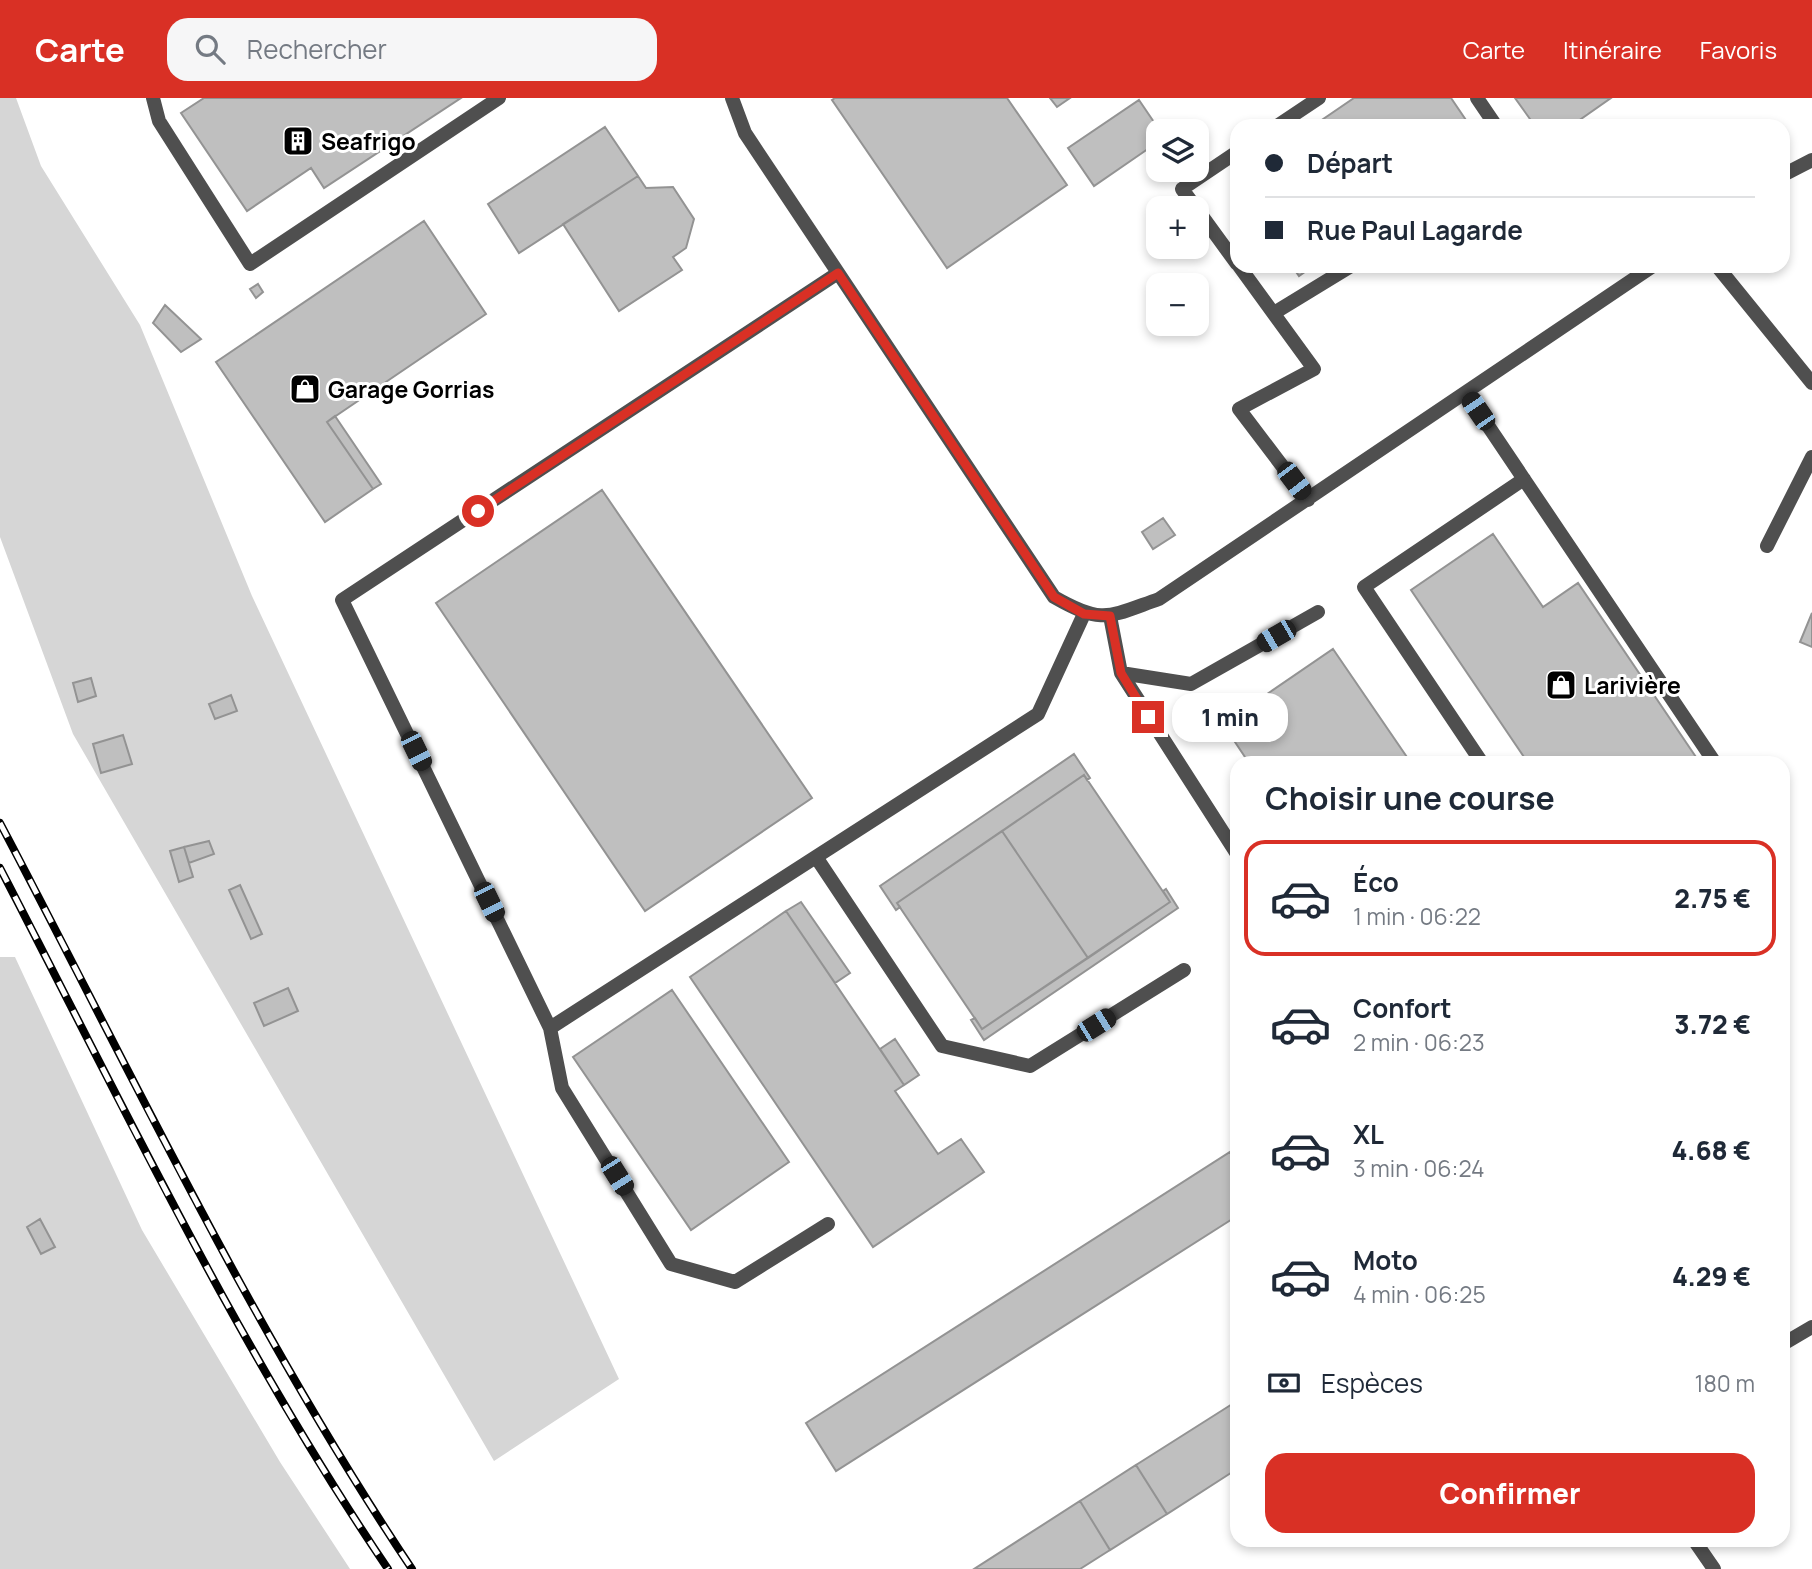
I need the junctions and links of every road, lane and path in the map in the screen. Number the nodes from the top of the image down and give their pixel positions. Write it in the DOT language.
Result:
graph roads {
  1 [pos="153,98"];
  2 [pos="499,98"];
  3 [pos="732,98"];
  4 [pos="1319,98"];
  5 [pos="1477,98"];
  6 [pos="1287,119"];
  7 [pos="1491,119"];
  8 [pos="1230,157"];
  9 [pos="1812,160"];
  10 [pos="1790,172"];
  11 [pos="1187,196"];
  12 [pos="1209,225"];
  13 [pos="1230,254"];
  14 [pos="838,273"];
  15 [pos="1244,273"];
  16 [pos="1340,273"];
  17 [pos="1643,273"];
  18 [pos="1723,273"];
  19 [pos="1274,313"];
  20 [pos="1812,383"];
  21 [pos="1466,393"];
  22 [pos="1812,457"];
  23 [pos="1524,479"];
  24 [pos="1308,500"];
  25 [pos="1767,546"];
  26 [pos="1318,612"];
  27 [pos="1084,614"];
  28 [pos="1110,616"];
  29 [pos="1121,673"];
  30 [pos="1477,756"];
  31 [pos="1710,756"];
  32 [pos="1230,843"];
  33 [pos="816,857"];
  34 [pos="1184,970"];
  35 [pos="550,1028"];
  36 [pos="828,1224"];
  37 [pos="1812,1327"];
  38 [pos="1790,1340"];
  39 [pos="1699,1547"];
  40 [pos="1714,1569"];
  1 -- 2 [label="street"];
  3 -- 14 [label="street"];
  4 -- 6 [label="street"];
  5 -- 7 [label="street"];
  8 -- 11 [label="street"];
  9 -- 10 [label="street"];
  12 -- 13 [label="street"];
  14 -- 27 [label="street"];
  14 -- 35 [label="street"];
  15 -- 19 [label="street"];
  16 -- 19 [label="street"];
  17 -- 21 [label="street"];
  18 -- 20 [label="street"];
  19 -- 24 [label="street"];
  21 -- 23 [label="street"];
  21 -- 24 [label="street"];
  22 -- 25 [label="street"];
  23 -- 30 [label="street"];
  23 -- 31 [label="street"];
  24 -- 28 [label="street"];
  26 -- 29 [label="street"];
  27 -- 28 [label="street"];
  27 -- 33 [label="street"];
  28 -- 29 [label="street"];
  29 -- 32 [label="street"];
  33 -- 34 [label="street"];
  33 -- 35 [label="street"];
  35 -- 36 [label="street"];
  37 -- 38 [label="street"];
  39 -- 40 [label="street"];
}
